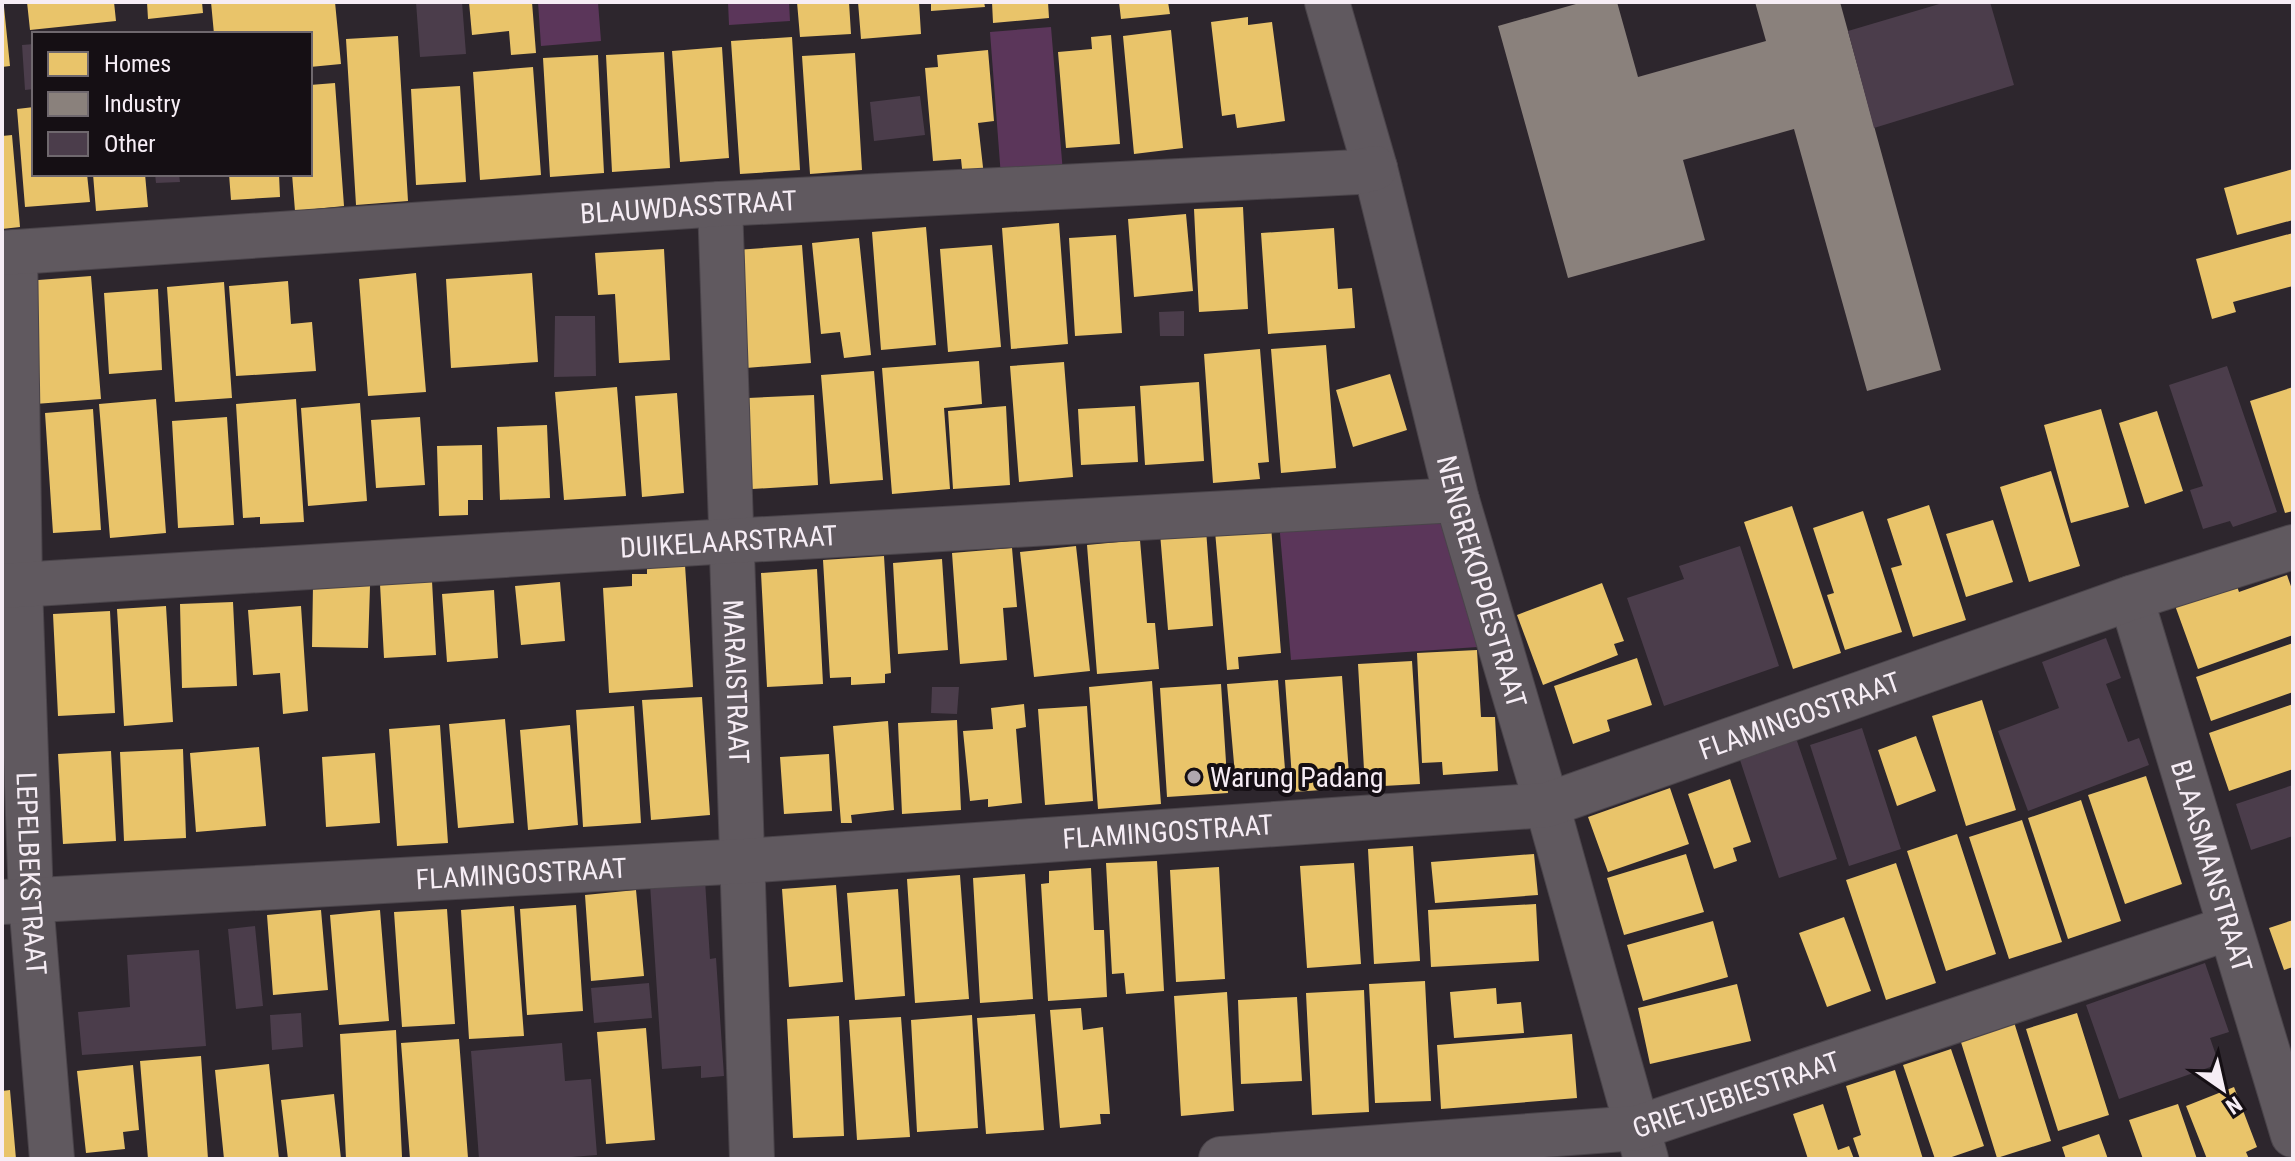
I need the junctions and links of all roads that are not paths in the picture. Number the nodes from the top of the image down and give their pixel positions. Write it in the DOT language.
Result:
graph roads {
  1 [pos="1327,2"];
  2 [pos="1375,168"];
  3 [pos="720,204"];
  4 [pos="8,253"];
  5 [pos="1457,500"];
  6 [pos="730,541"];
  7 [pos="2293,547"];
  8 [pos="11,586"];
  9 [pos="2131,598"];
  10 [pos="1547,805"];
  11 [pos="745,861"];
  12 [pos="16,901"];
  13 [pos="2229,928"];
  14 [pos="2293,1135"];
  15 [pos="1642,1144"];
  16 [pos="52,1159"];
  17 [pos="752,1159"];
  18 [pos="1221,1159"];
  1 -- 2 [label="street, NENGREKOPOESTRAAT"];
  2 -- 3 [label="street, BLAUWDASSTRAAT"];
  2 -- 5 [label="street, NENGREKOPOESTRAAT"];
  3 -- 4 [label="street, BLAUWDASSTRAAT"];
  3 -- 6 [label="street, MARAISTRAAT"];
  4 -- 8 [label="street, LEPELBEKSTRAAT"];
  5 -- 6 [label="street, DUIKELAARSTRAAT"];
  5 -- 10 [label="street, NENGREKOPOESTRAAT"];
  6 -- 8 [label="street, DUIKELAARSTRAAT"];
  6 -- 11 [label="street, MARAISTRAAT"];
  7 -- 9 [label="street, FLAMINGOSTRAAT"];
  8 -- 12 [label="street, LEPELBEKSTRAAT"];
  9 -- 10 [label="street, FLAMINGOSTRAAT"];
  9 -- 13 [label="street, BLAASMANSTRAAT"];
  10 -- 11 [label="street, FLAMINGOSTRAAT"];
  10 -- 15 [label="street, NENGREKOPOESTRAAT"];
  11 -- 12 [label="street, FLAMINGOSTRAAT"];
  11 -- 17 [label="street, MARAISTRAAT"];
  12 -- 16 [label="street, LEPELBEKSTRAAT"];
  13 -- 14 [label="street, BLAASMANSTRAAT"];
  13 -- 15 [label="street, GRIETJEBIESTRAAT"];
  15 -- 18 [label="street, GRIETJEBIESTRAAT"];
}
